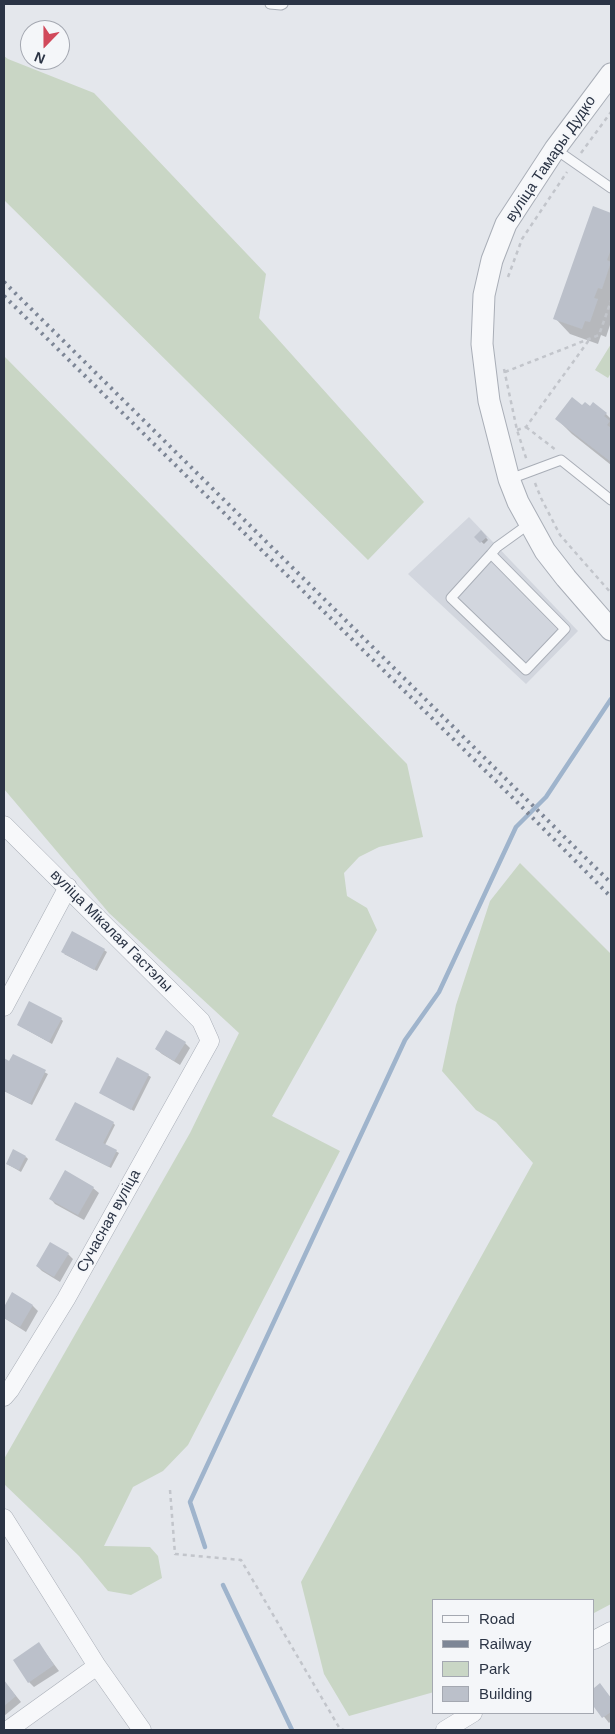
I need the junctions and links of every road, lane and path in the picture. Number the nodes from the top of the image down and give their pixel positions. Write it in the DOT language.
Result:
graph roads {
  1 [pos="270,4"];
  2 [pos="283,4"];
  3 [pos="611,74"];
  4 [pos="611,112"];
  5 [pos="555,149"];
  6 [pos="574,162"];
  7 [pos="611,188"];
  8 [pos="506,284"];
  9 [pos="611,301"];
  10 [pos="590,338"];
  11 [pos="503,362"];
  12 [pos="505,372"];
  13 [pos="517,430"];
  14 [pos="530,472"];
  15 [pos="509,479"];
  16 [pos="611,500"];
  17 [pos="529,524"];
  18 [pos="491,554"];
  19 [pos="611,593"];
  20 [pos="611,630"];
  21 [pos="4,825"];
  22 [pos="68,887"];
  23 [pos="4,1007"];
  24 [pos="210,1041"];
  25 [pos="4,1397"];
  26 [pos="170,1490"];
  27 [pos="7,1530"];
  28 [pos="97,1666"];
  29 [pos="470,1714"];
  30 [pos="8,1730"];
  31 [pos="142,1730"];
  32 [pos="344,1730"];
  33 [pos="445,1730"];
  1 -- 2 [label="lane"];
  3 -- 5 [label="street, вуліца Тамары Дудко"];
  4 -- 6 [label="path"];
  5 -- 6 [label="lane"];
  5 -- 15 [label="street, вуліца Тамары Дудко"];
  6 -- 7 [label="lane"];
  6 -- 8 [label="path"];
  9 -- 10 [label="path"];
  10 -- 12 [label="path"];
  10 -- 13 [label="path"];
  11 -- 12 [label="path"];
  12 -- 13 [label="path"];
  13 -- 14 [label="path"];
  14 -- 15 [label="lane"];
  14 -- 16 [label="lane"];
  14 -- 19 [label="path"];
  15 -- 17 [label="street, вуліца Тамары Дудко"];
  17 -- 18 [label="lane"];
  17 -- 20 [label="street, вуліца Тамары Дудко"];
  18 -- 18 [label="lane"];
  21 -- 22 [label="street, вуліца Мікалая Гастэлы"];
  22 -- 23 [label="street"];
  22 -- 24 [label="street, вуліца Мікалая Гастэлы"];
  24 -- 25 [label="street, Сучасная вуліца"];
  26 -- 32 [label="path"];
  27 -- 28 [label="street"];
  28 -- 30 [label="street"];
  28 -- 31 [label="street"];
  29 -- 33 [label="street"];
}
